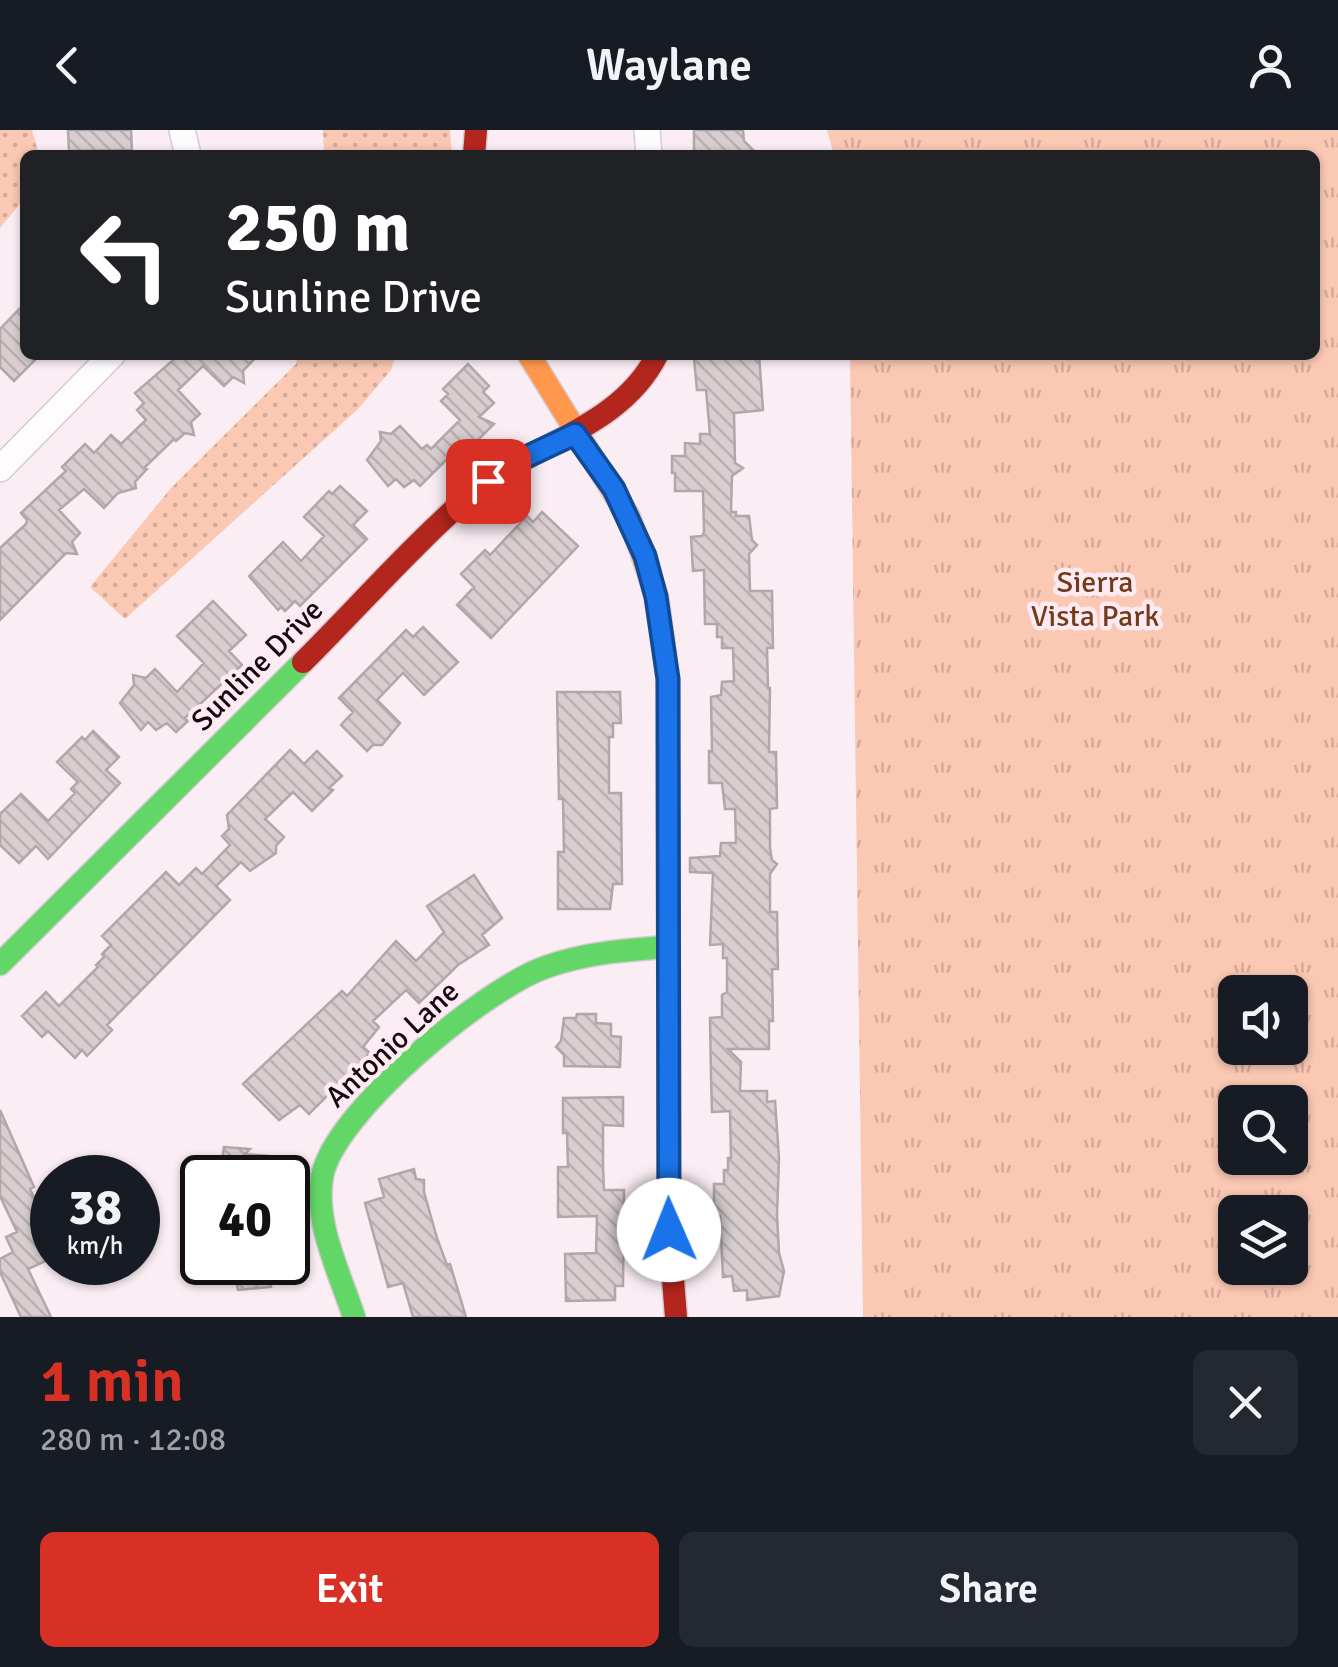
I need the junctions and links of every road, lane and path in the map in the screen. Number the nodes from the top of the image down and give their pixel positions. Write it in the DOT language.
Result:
graph roads {
  1 [pos="107,360"];
  2 [pos="532,360"];
  3 [pos="654,360"];
  4 [pos="575,434"];
  5 [pos="0,469"];
  6 [pos="666,946"];
  7 [pos="0,964"];
  8 [pos="354,1317"];
  9 [pos="676,1317"];
  1 -- 5 [label="street"];
  2 -- 4 [label="street"];
  3 -- 4 [label="street, Sunline Drive"];
  4 -- 6 [label="street"];
  4 -- 7 [label="street, Sunline Drive"];
  6 -- 8 [label="street, Antonio Lane"];
  6 -- 9 [label="street"];
}
